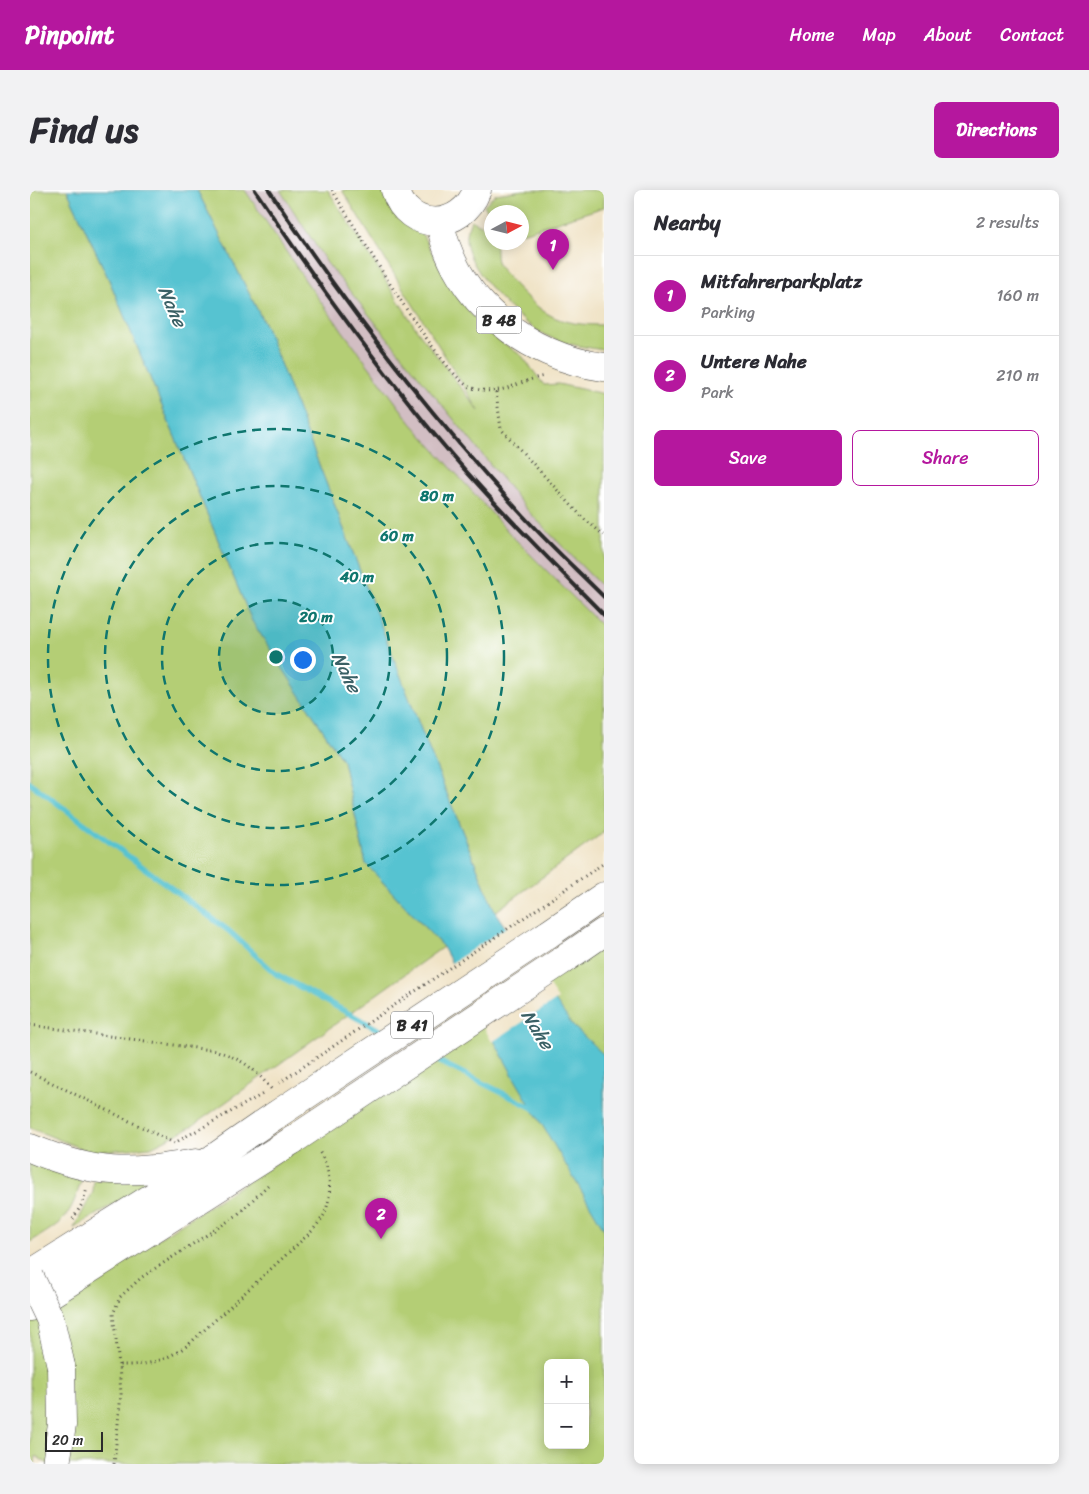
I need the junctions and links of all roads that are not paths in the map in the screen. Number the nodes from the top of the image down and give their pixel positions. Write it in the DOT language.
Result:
graph roads {
  1 [pos="395,190"];
  2 [pos="477,190"];
  3 [pos="440,222"];
  4 [pos="604,366"];
  5 [pos="604,896"];
  6 [pos="604,932"];
  7 [pos="30,1148"];
  8 [pos="208,1162"];
  9 [pos="30,1275"];
  10 [pos="30,1307"];
  11 [pos="56,1464"];
  1 -- 3 [label="main road"];
  2 -- 3 [label="main road"];
  3 -- 4 [label="main road, B 48"];
  5 -- 8 [label="main road, B 41, bridge"];
  6 -- 10 [label="main road, B 41, bridge"];
  7 -- 8 [label="main road, B 41"];
  8 -- 9 [label="main road, B 41"];
  9 -- 11 [label="main road, B 41, bridge"];
}
